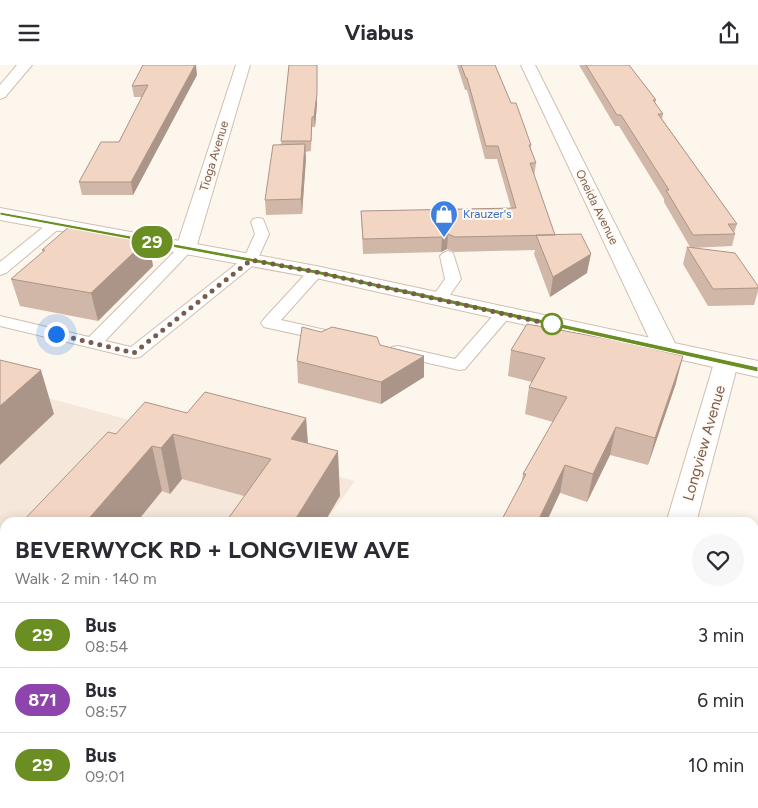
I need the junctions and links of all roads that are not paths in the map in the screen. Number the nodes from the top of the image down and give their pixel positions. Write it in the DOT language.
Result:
graph roads {
  1 [pos="25,65"];
  2 [pos="243,65"];
  3 [pos="528,65"];
  4 [pos="0,94"];
  5 [pos="0,214"];
  6 [pos="258,222"];
  7 [pos="56,224"];
  8 [pos="186,248"];
  9 [pos="448,256"];
  10 [pos="251,260"];
  11 [pos="0,270"];
  12 [pos="316,272"];
  13 [pos="439,299"];
  14 [pos="504,314"];
  15 [pos="0,321"];
  16 [pos="345,340"];
  17 [pos="93,343"];
  18 [pos="383,348"];
  19 [pos="666,349"];
  20 [pos="726,363"];
  21 [pos="758,369"];
  22 [pos="683,517"];
  1 -- 4 [label="street"];
  2 -- 8 [label="street, Tioga Avenue"];
  3 -- 19 [label="street, Oneida Avenue"];
  5 -- 7 [label="street"];
  6 -- 10 [label="lane"];
  7 -- 8 [label="street"];
  7 -- 11 [label="lane"];
  8 -- 10 [label="street"];
  8 -- 17 [label="lane"];
  9 -- 13 [label="lane"];
  10 -- 12 [label="street"];
  10 -- 17 [label="lane"];
  12 -- 13 [label="street"];
  12 -- 16 [label="lane"];
  13 -- 14 [label="street"];
  14 -- 18 [label="lane"];
  14 -- 19 [label="street"];
  15 -- 17 [label="lane"];
  19 -- 20 [label="street"];
  20 -- 21 [label="street"];
  20 -- 22 [label="street, Longview Avenue"];
}
